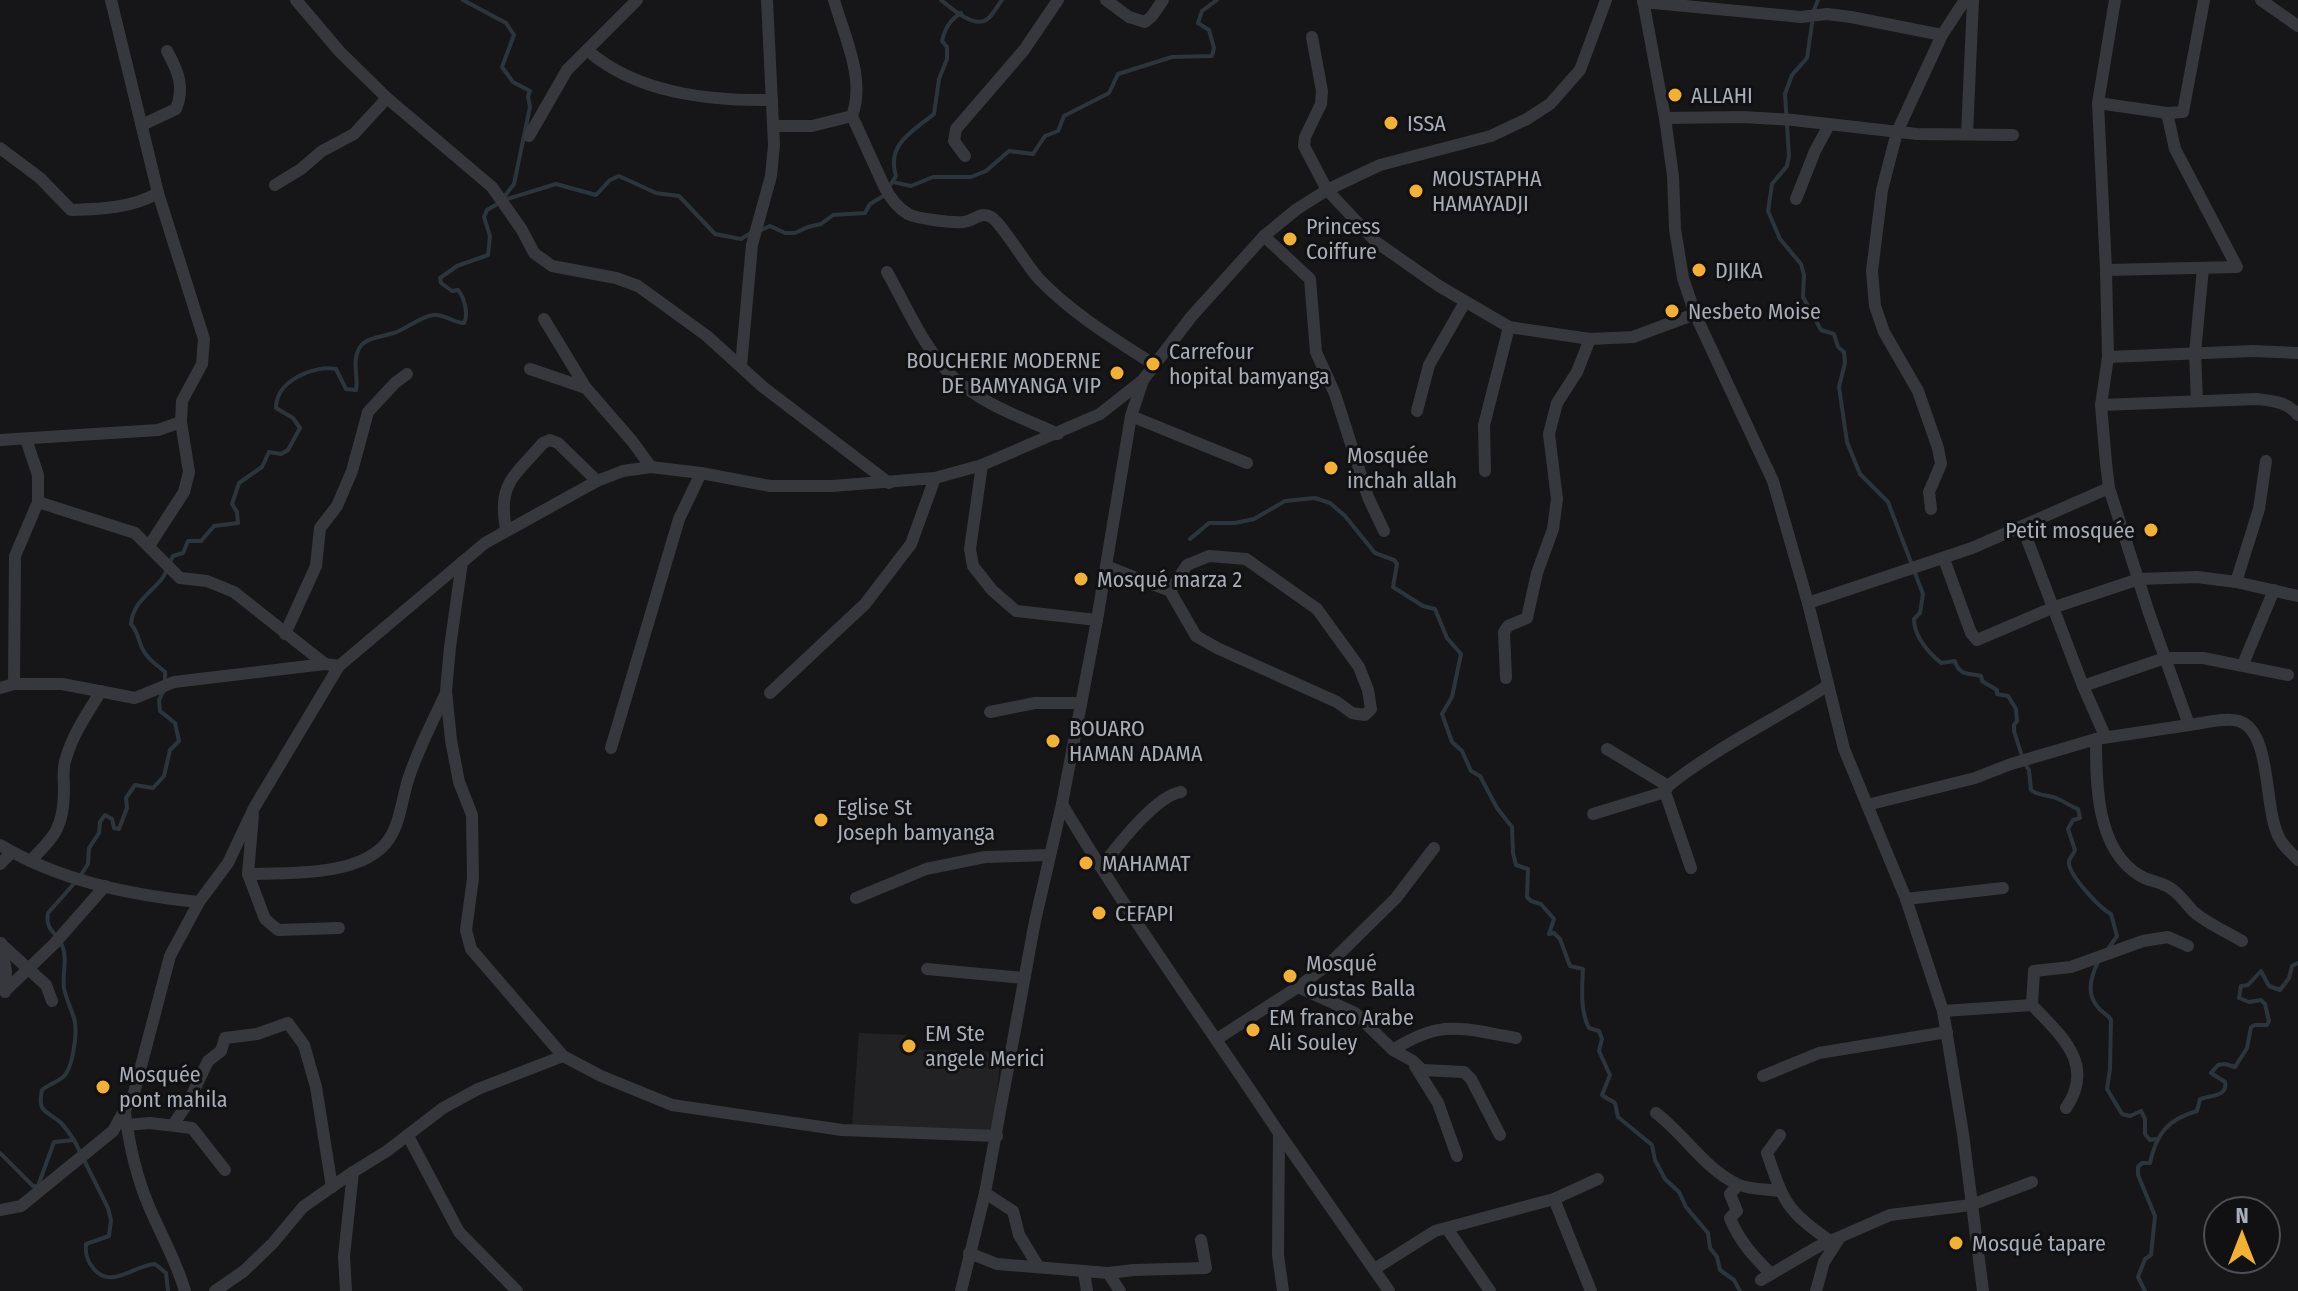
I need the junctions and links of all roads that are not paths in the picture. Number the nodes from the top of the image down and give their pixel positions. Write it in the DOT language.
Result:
graph roads {
  1 [pos="111,0"];
  2 [pos="296,0"];
  3 [pos="637,0"];
  4 [pos="767,0"];
  5 [pos="834,0"];
  6 [pos="1058,0"];
  7 [pos="1106,0"];
  8 [pos="1163,0"];
  9 [pos="1606,0"];
  10 [pos="1965,0"];
  11 [pos="1973,0"];
  12 [pos="2115,0"];
  13 [pos="2204,0"];
  14 [pos="2261,0"];
  15 [pos="1643,1"];
  16 [pos="2298,26"];
  17 [pos="1942,35"];
  18 [pos="1312,37"];
  19 [pos="587,50"];
  20 [pos="167,51"];
  21 [pos="387,98"];
  22 [pos="772,100"];
  23 [pos="2098,103"];
  24 [pos="2167,113"];
  25 [pos="852,116"];
  26 [pos="1665,118"];
  27 [pos="142,125"];
  28 [pos="1829,125"];
  29 [pos="774,126"];
  30 [pos="1897,132"];
  31 [pos="1967,134"];
  32 [pos="2013,135"];
  33 [pos="529,136"];
  34 [pos="0,148"];
  35 [pos="965,156"];
  36 [pos="275,185"];
  37 [pos="1327,190"];
  38 [pos="158,193"];
  39 [pos="1796,199"];
  40 [pos="1264,236"];
  41 [pos="2203,268"];
  42 [pos="2106,270"];
  43 [pos="887,272"];
  44 [pos="1465,302"];
  45 [pos="1695,314"];
  46 [pos="544,319"];
  47 [pos="1509,327"];
  48 [pos="1590,339"];
  49 [pos="2195,353"];
  50 [pos="2298,353"];
  51 [pos="2108,357"];
  52 [pos="1153,364"];
  53 [pos="741,366"];
  54 [pos="530,369"];
  55 [pos="407,374"];
  56 [pos="1143,380"];
  57 [pos="586,388"];
  58 [pos="2197,401"];
  59 [pos="2101,405"];
  60 [pos="1417,411"];
  61 [pos="2298,415"];
  62 [pos="1131,416"];
  63 [pos="181,422"];
  64 [pos="1058,434"];
  65 [pos="26,439"];
  66 [pos="0,440"];
  67 [pos="2266,461"];
  68 [pos="1247,463"];
  69 [pos="982,465"];
  70 [pos="651,467"];
  71 [pos="1485,471"];
  72 [pos="701,473"];
  73 [pos="935,478"];
  74 [pos="597,481"];
  75 [pos="889,483"];
  76 [pos="2109,488"];
  77 [pos="38,502"];
  78 [pos="1931,509"];
  79 [pos="2022,526"];
  80 [pos="506,529"];
  81 [pos="1384,531"];
  82 [pos="149,546"];
  83 [pos="1938,560"];
  84 [pos="462,562"];
  85 [pos="1106,566"];
  86 [pos="2139,579"];
  87 [pos="2236,582"];
  88 [pos="2274,590"];
  89 [pos="1170,591"];
  90 [pos="2298,596"];
  91 [pos="1808,603"];
  92 [pos="2052,608"];
  93 [pos="1097,620"];
  94 [pos="285,634"];
  95 [pos="2165,658"];
  96 [pos="325,664"];
  97 [pos="2243,664"];
  98 [pos="339,666"];
  99 [pos="2288,675"];
  100 [pos="1506,678"];
  101 [pos="14,684"];
  102 [pos="1827,686"];
  103 [pos="2083,686"];
  104 [pos="0,688"];
  105 [pos="101,691"];
  106 [pos="446,691"];
  107 [pos="770,693"];
  108 [pos="1081,703"];
  109 [pos="990,712"];
  110 [pos="2189,725"];
  111 [pos="2101,738"];
  112 [pos="611,748"];
  113 [pos="1607,749"];
  114 [pos="1666,789"];
  115 [pos="1181,792"];
  116 [pos="1062,804"];
  117 [pos="1867,805"];
  118 [pos="254,808"];
  119 [pos="1593,814"];
  120 [pos="6,848"];
  121 [pos="1434,848"];
  122 [pos="1049,855"];
  123 [pos="2298,860"];
  124 [pos="30,861"];
  125 [pos="0,864"];
  126 [pos="1101,867"];
  127 [pos="1691,868"];
  128 [pos="248,874"];
  129 [pos="105,886"];
  130 [pos="2003,888"];
  131 [pos="856,898"];
  132 [pos="1906,899"];
  133 [pos="199,902"];
  134 [pos="339,928"];
  135 [pos="1,941"];
  136 [pos="2242,941"];
  137 [pos="2188,946"];
  138 [pos="27,968"];
  139 [pos="927,969"];
  140 [pos="1024,978"];
  141 [pos="1298,987"];
  142 [pos="3,994"];
  143 [pos="52,1001"];
  144 [pos="2032,1005"];
  145 [pos="1943,1011"];
  146 [pos="1947,1032"];
  147 [pos="1516,1038"];
  148 [pos="1217,1039"];
  149 [pos="1393,1050"];
  150 [pos="563,1056"];
  151 [pos="1413,1061"];
  152 [pos="1763,1076"];
  153 [pos="2066,1108"];
  154 [pos="1656,1113"];
  155 [pos="126,1119"];
  156 [pos="173,1125"];
  157 [pos="1279,1133"];
  158 [pos="1500,1135"];
  159 [pos="1780,1135"];
  160 [pos="408,1136"];
  161 [pos="997,1136"];
  162 [pos="1457,1156"];
  163 [pos="225,1170"];
  164 [pos="353,1172"];
  165 [pos="1598,1179"];
  166 [pos="2032,1182"];
  167 [pos="1738,1185"];
  168 [pos="332,1187"];
  169 [pos="1781,1191"];
  170 [pos="985,1193"];
  171 [pos="1554,1199"];
  172 [pos="1971,1205"];
  173 [pos="1,1212"];
  174 [pos="1448,1230"];
  175 [pos="1835,1239"];
  176 [pos="1201,1240"];
  177 [pos="969,1253"];
  178 [pos="1038,1266"];
  179 [pos="1376,1268"];
  180 [pos="1084,1272"];
  181 [pos="1108,1273"];
  182 [pos="1592,1290"];
  183 [pos="185,1291"];
  184 [pos="215,1291"];
  185 [pos="346,1291"];
  186 [pos="517,1291"];
  187 [pos="961,1291"];
  188 [pos="1087,1291"];
  189 [pos="1120,1291"];
  190 [pos="1283,1291"];
  191 [pos="1389,1291"];
  192 [pos="1490,1291"];
  193 [pos="1816,1291"];
  194 [pos="1983,1291"];
  1 -- 27 [label="street"];
  2 -- 21 [label="street"];
  3 -- 19 [label="street"];
  4 -- 22 [label="street"];
  5 -- 25 [label="street"];
  6 -- 35 [label="street"];
  7 -- 8 [label="street"];
  9 -- 37 [label="street"];
  10 -- 17 [label="street"];
  11 -- 31 [label="street"];
  12 -- 23 [label="street"];
  13 -- 24 [label="street"];
  14 -- 16 [label="street"];
  15 -- 17 [label="street"];
  15 -- 26 [label="street"];
  17 -- 30 [label="street"];
  18 -- 37 [label="street"];
  19 -- 22 [label="street"];
  19 -- 33 [label="street"];
  20 -- 27 [label="street"];
  21 -- 36 [label="street"];
  21 -- 53 [label="street"];
  22 -- 29 [label="street"];
  23 -- 24 [label="street"];
  23 -- 42 [label="street"];
  24 -- 41 [label="street"];
  25 -- 29 [label="street"];
  25 -- 52 [label="street"];
  26 -- 28 [label="street"];
  26 -- 45 [label="street"];
  27 -- 38 [label="street"];
  28 -- 30 [label="street"];
  28 -- 39 [label="street"];
  29 -- 53 [label="street"];
  30 -- 31 [label="street"];
  30 -- 78 [label="street"];
  31 -- 32 [label="street"];
  34 -- 38 [label="street"];
  37 -- 40 [label="street"];
  37 -- 44 [label="street"];
  38 -- 63 [label="street"];
  40 -- 52 [label="street"];
  40 -- 81 [label="street"];
  41 -- 42 [label="street"];
  41 -- 49 [label="street"];
  42 -- 51 [label="street"];
  43 -- 64 [label="street"];
  44 -- 47 [label="street"];
  44 -- 60 [label="street"];
  45 -- 48 [label="street"];
  45 -- 91 [label="street"];
  46 -- 57 [label="street"];
  47 -- 48 [label="street"];
  47 -- 71 [label="street"];
  48 -- 100 [label="street"];
  49 -- 50 [label="street"];
  49 -- 51 [label="street"];
  49 -- 58 [label="street"];
  51 -- 59 [label="street"];
  52 -- 56 [label="street"];
  53 -- 75 [label="street"];
  54 -- 57 [label="street"];
  55 -- 94 [label="street"];
  56 -- 62 [label="street"];
  56 -- 64 [label="street"];
  57 -- 70 [label="street"];
  58 -- 59 [label="street"];
  58 -- 61 [label="street"];
  59 -- 76 [label="street"];
  62 -- 68 [label="street"];
  62 -- 85 [label="street"];
  63 -- 65 [label="street"];
  63 -- 82 [label="street"];
  64 -- 69 [label="street"];
  65 -- 66 [label="street"];
  65 -- 77 [label="street"];
  67 -- 87 [label="street"];
  69 -- 73 [label="street"];
  69 -- 93 [label="street"];
  70 -- 72 [label="street"];
  70 -- 74 [label="street"];
  72 -- 75 [label="street"];
  72 -- 112 [label="street"];
  73 -- 75 [label="street"];
  73 -- 107 [label="street"];
  74 -- 80 [label="street"];
  74 -- 80 [label="street"];
  76 -- 79 [label="street"];
  76 -- 86 [label="street"];
  77 -- 82 [label="street"];
  77 -- 101 [label="street"];
  79 -- 83 [label="street"];
  79 -- 92 [label="street"];
  80 -- 84 [label="street"];
  82 -- 94 [label="street"];
  83 -- 91 [label="street"];
  83 -- 92 [label="street"];
  84 -- 98 [label="street"];
  84 -- 106 [label="street"];
  85 -- 89 [label="street"];
  85 -- 93 [label="street"];
  86 -- 87 [label="street"];
  86 -- 92 [label="street"];
  86 -- 95 [label="street"];
  87 -- 88 [label="street"];
  88 -- 90 [label="street"];
  88 -- 97 [label="street"];
  89 -- 89 [label="street"];
  91 -- 102 [label="street"];
  92 -- 103 [label="street"];
  93 -- 108 [label="street"];
  94 -- 96 [label="street"];
  95 -- 97 [label="street"];
  95 -- 103 [label="street"];
  95 -- 110 [label="street"];
  96 -- 98 [label="street"];
  96 -- 105 [label="street"];
  97 -- 99 [label="street"];
  98 -- 118 [label="street"];
  101 -- 104 [label="street"];
  101 -- 105 [label="street"];
  102 -- 114 [label="street"];
  102 -- 117 [label="street"];
  103 -- 111 [label="street"];
  105 -- 124 [label="street"];
  106 -- 128 [label="street"];
  106 -- 150 [label="street"];
  108 -- 109 [label="street"];
  108 -- 116 [label="street"];
  110 -- 111 [label="street"];
  110 -- 123 [label="street"];
  111 -- 117 [label="street"];
  111 -- 136 [label="street"];
  113 -- 114 [label="street"];
  114 -- 119 [label="street"];
  114 -- 127 [label="street"];
  115 -- 126 [label="street"];
  116 -- 122 [label="street"];
  116 -- 126 [label="street"];
  117 -- 132 [label="street"];
  118 -- 128 [label="street"];
  118 -- 133 [label="street"];
  120 -- 124 [label="street"];
  120 -- 125 [label="street"];
  121 -- 141 [label="street"];
  122 -- 131 [label="street"];
  122 -- 140 [label="street"];
  124 -- 129 [label="street"];
  126 -- 148 [label="street"];
  128 -- 134 [label="street"];
  129 -- 133 [label="street"];
  129 -- 138 [label="street"];
  130 -- 132 [label="street"];
  132 -- 145 [label="street"];
  133 -- 155 [label="street"];
  135 -- 138 [label="street"];
  135 -- 142 [label="street"];
  137 -- 144 [label="street"];
  138 -- 142 [label="street"];
  138 -- 143 [label="street"];
  139 -- 140 [label="street"];
  140 -- 161 [label="street"];
  141 -- 148 [label="street"];
  141 -- 149 [label="street"];
  144 -- 145 [label="street"];
  144 -- 153 [label="street"];
  145 -- 146 [label="street"];
  146 -- 152 [label="street"];
  146 -- 172 [label="street"];
  147 -- 149 [label="street"];
  148 -- 157 [label="street"];
  149 -- 151 [label="street"];
  150 -- 160 [label="street"];
  150 -- 161 [label="street"];
  151 -- 158 [label="street"];
  151 -- 162 [label="street"];
  154 -- 167 [label="street"];
  155 -- 156 [label="street"];
  155 -- 173 [label="street"];
  155 -- 183 [label="street"];
  156 -- 163 [label="street"];
  156 -- 168 [label="street"];
  157 -- 179 [label="street"];
  157 -- 190 [label="street"];
  159 -- 169 [label="street"];
  160 -- 164 [label="street"];
  160 -- 186 [label="street"];
  161 -- 170 [label="street"];
  164 -- 168 [label="street"];
  164 -- 185 [label="street"];
  165 -- 171 [label="street"];
  166 -- 172 [label="street"];
  167 -- 169 [label="street"];
  167 -- 175 [label="street"];
  168 -- 184 [label="street"];
  169 -- 175 [label="street"];
  170 -- 177 [label="street"];
  170 -- 178 [label="street"];
  171 -- 174 [label="street"];
  171 -- 182 [label="street"];
  172 -- 175 [label="street"];
  172 -- 194 [label="street"];
  174 -- 179 [label="street"];
  174 -- 192 [label="street"];
  175 -- 193 [label="street"];
  176 -- 181 [label="street"];
  177 -- 178 [label="street"];
  177 -- 187 [label="street"];
  178 -- 180 [label="street"];
  179 -- 191 [label="street"];
  180 -- 181 [label="street"];
  180 -- 188 [label="street"];
  181 -- 189 [label="street"];
}
